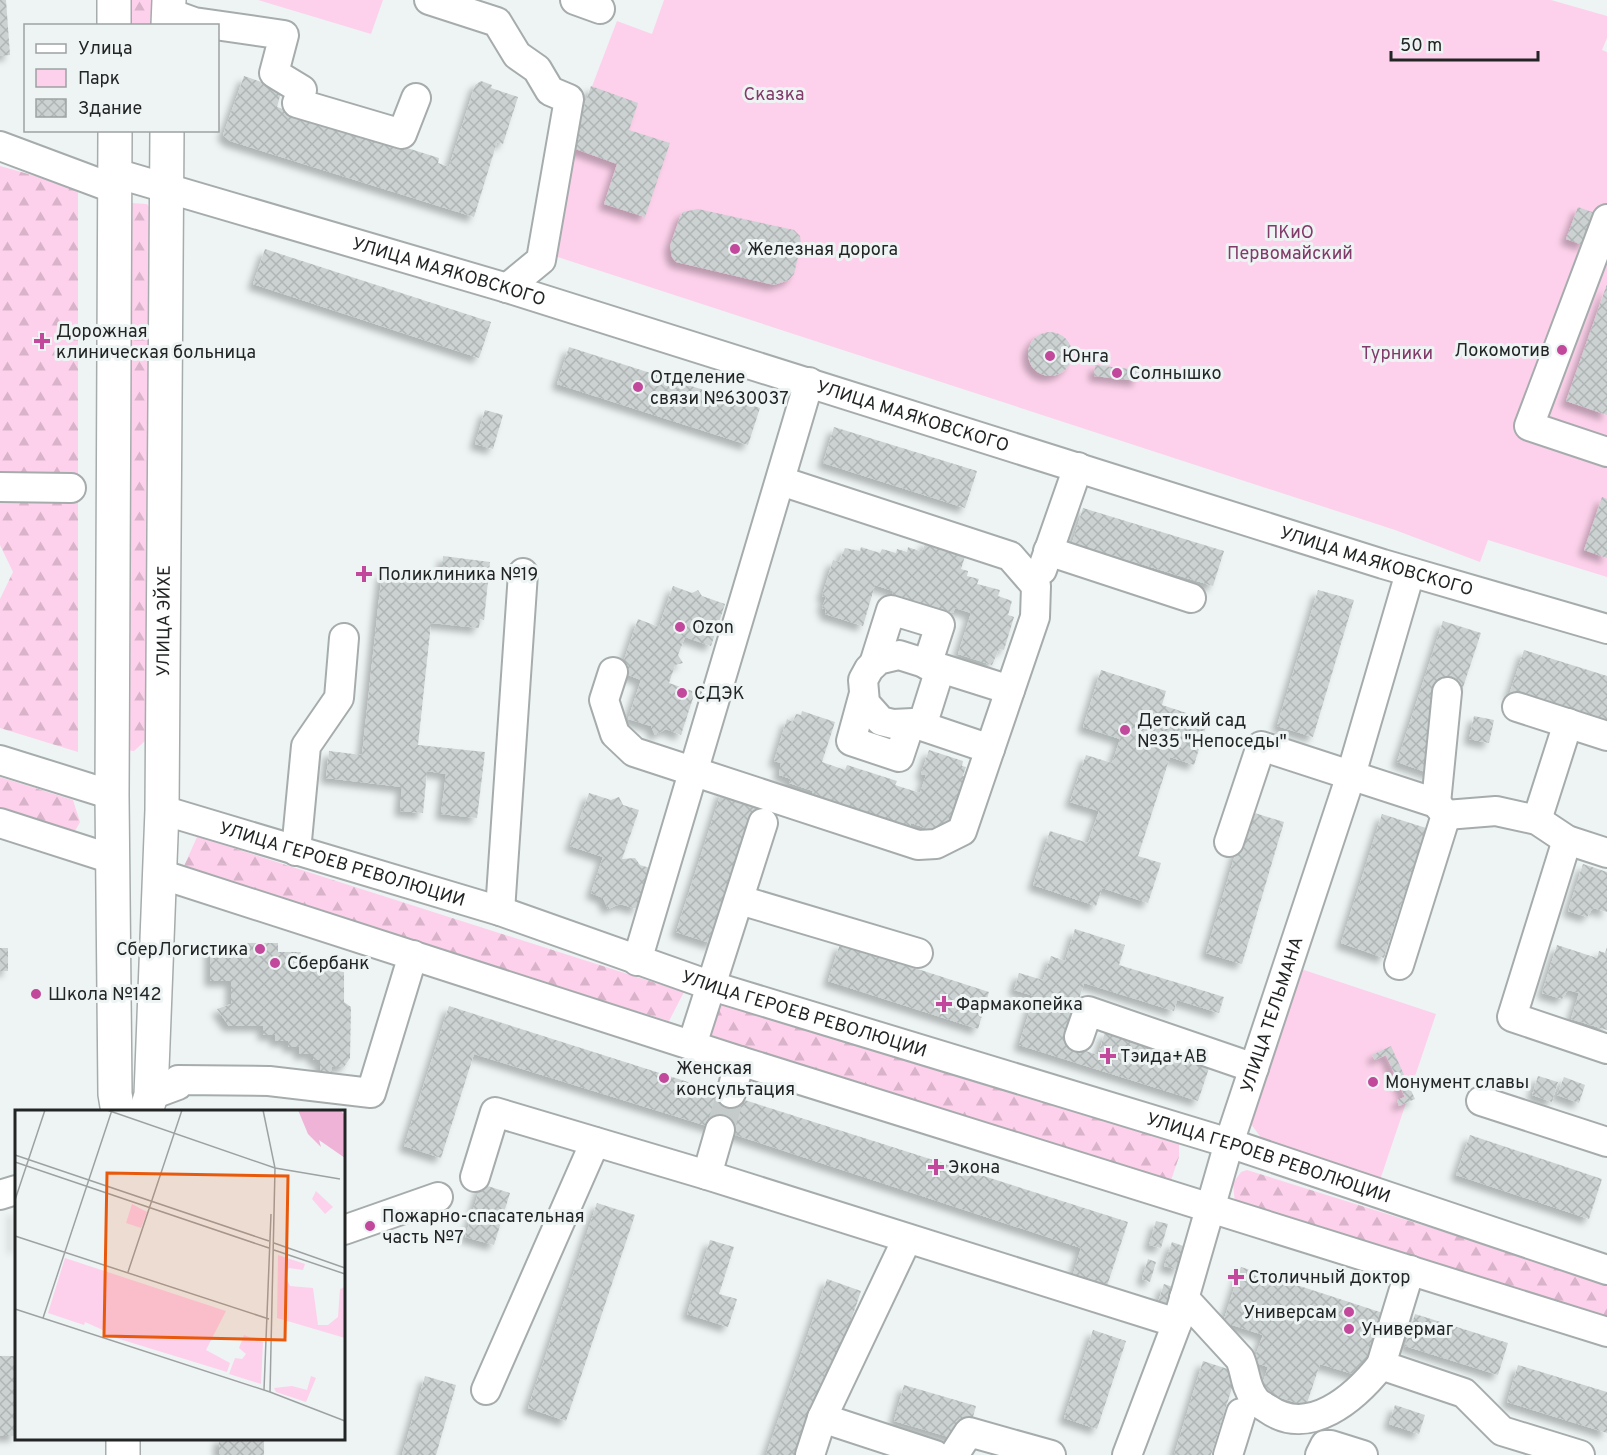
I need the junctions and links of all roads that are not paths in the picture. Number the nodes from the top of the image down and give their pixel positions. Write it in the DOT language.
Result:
graph roads {
  1 [pos="114,0"];
  2 [pos="429,0"];
  3 [pos="500,11"];
  4 [pos="169,13"];
  5 [pos="114,24"];
  6 [pos="208,24"];
  7 [pos="219,26"];
  8 [pos="416,98"];
  9 [pos="115,132"];
  10 [pos="168,132"];
  11 [pos="0,146"];
  12 [pos="115,181"];
  13 [pos="167,186"];
  14 [pos="1607,219"];
  15 [pos="507,288"];
  16 [pos="809,382"];
  17 [pos="1607,452"];
  18 [pos="1078,467"];
  19 [pos="781,481"];
  20 [pos="0,488"];
  21 [pos="71,488"];
  22 [pos="1048,551"];
  23 [pos="523,573"];
  24 [pos="1410,573"];
  25 [pos="1036,586"];
  26 [pos="1191,598"];
  27 [pos="1607,629"];
  28 [pos="344,638"];
  29 [pos="874,664"];
  30 [pos="933,667"];
  31 [pos="612,672"];
  32 [pos="1010,690"];
  33 [pos="1448,692"];
  34 [pos="1516,707"];
  35 [pos="1568,723"];
  36 [pos="916,725"];
  37 [pos="1607,736"];
  38 [pos="990,748"];
  39 [pos="0,760"];
  40 [pos="693,773"];
  41 [pos="1351,775"];
  42 [pos="111,795"];
  43 [pos="1441,809"];
  44 [pos="162,810"];
  45 [pos="1537,820"];
  46 [pos="0,823"];
  47 [pos="763,823"];
  48 [pos="1567,840"];
  49 [pos="1229,842"];
  50 [pos="296,851"];
  51 [pos="1607,853"];
  52 [pos="112,860"];
  53 [pos="160,874"];
  54 [pos="740,900"];
  55 [pos="500,911"];
  56 [pos="918,953"];
  57 [pos="413,955"];
  58 [pos="637,961"];
  59 [pos="1399,965"];
  60 [pos="712,986"];
  61 [pos="1079,1037"];
  62 [pos="692,1045"];
  63 [pos="1607,1048"];
  64 [pos="740,1061"];
  65 [pos="1254,1068"];
  66 [pos="731,1093"];
  67 [pos="1481,1101"];
  68 [pos="148,1103"];
  69 [pos="118,1110"];
  70 [pos="720,1130"];
  71 [pos="595,1142"];
  72 [pos="1607,1142"];
  73 [pos="1229,1143"];
  74 [pos="707,1175"];
  75 [pos="475,1178"];
  76 [pos="15,1190"];
  77 [pos="0,1195"];
  78 [pos="438,1197"];
  79 [pos="1210,1207"];
  80 [pos="345,1230"];
  81 [pos="908,1239"];
  82 [pos="1410,1270"];
  83 [pos="1607,1270"];
  84 [pos="1180,1311"];
  85 [pos="1607,1332"];
  86 [pos="1381,1365"];
  87 [pos="486,1390"];
  88 [pos="1241,1413"];
  89 [pos="822,1418"];
  90 [pos="810,1455"];
  91 [pos="935,1455"];
  92 [pos="954,1455"];
  93 [pos="1051,1455"];
  94 [pos="1127,1455"];
  95 [pos="1228,1455"];
  96 [pos="1320,1455"];
  97 [pos="1364,1455"];
  98 [pos="1580,1455"];
  1 -- 5 [label="main road"];
  2 -- 3 [label="street"];
  3 -- 15 [label="street"];
  4 -- 6 [label="street"];
  7 -- 8 [label="street"];
  9 -- 12 [label="main road"];
  10 -- 13 [label="main road, УЛИЦА ЭЙХЕ"];
  11 -- 12 [label="street, УЛИЦА МАЯКОВСКОГО"];
  12 -- 13 [label="street, УЛИЦА МАЯКОВСКОГО"];
  12 -- 42 [label="main road"];
  13 -- 15 [label="street, УЛИЦА МАЯКОВСКОГО"];
  13 -- 44 [label="main road, УЛИЦА ЭЙХЕ"];
  14 -- 17 [label="street"];
  15 -- 16 [label="street, УЛИЦА МАЯКОВСКОГО"];
  16 -- 18 [label="street, УЛИЦА МАЯКОВСКОГО"];
  16 -- 19 [label="street"];
  18 -- 22 [label="street"];
  18 -- 24 [label="street, УЛИЦА МАЯКОВСКОГО"];
  19 -- 25 [label="street"];
  19 -- 40 [label="street"];
  20 -- 21 [label="street"];
  22 -- 25 [label="street"];
  22 -- 26 [label="street"];
  23 -- 55 [label="street"];
  24 -- 27 [label="street, УЛИЦА МАЯКОВСКОГО"];
  24 -- 41 [label="street, УЛИЦА ТЕЛЬМАНА"];
  25 -- 32 [label="street"];
  28 -- 50 [label="street"];
  29 -- 30 [label="street"];
  29 -- 30 [label="street"];
  29 -- 36 [label="street"];
  30 -- 32 [label="street"];
  30 -- 36 [label="street"];
  31 -- 40 [label="street"];
  32 -- 38 [label="street"];
  33 -- 43 [label="street"];
  34 -- 35 [label="street"];
  35 -- 37 [label="street"];
  35 -- 45 [label="street"];
  36 -- 38 [label="street"];
  38 -- 40 [label="street"];
  39 -- 42 [label="street, УЛИЦА ГЕРОЕВ РЕВОЛЮЦИИ"];
  40 -- 58 [label="street"];
  41 -- 43 [label="street"];
  41 -- 49 [label="street"];
  41 -- 65 [label="street, УЛИЦА ТЕЛЬМАНА"];
  42 -- 44 [label="main road, УЛИЦА ГЕРОЕВ РЕВОЛЮЦИИ"];
  42 -- 52 [label="main road"];
  43 -- 45 [label="street"];
  43 -- 59 [label="street"];
  44 -- 50 [label="street, УЛИЦА ГЕРОЕВ РЕВОЛЮЦИИ"];
  44 -- 53 [label="main road, УЛИЦА ЭЙХЕ"];
  45 -- 48 [label="street"];
  46 -- 52 [label="street"];
  47 -- 54 [label="street"];
  48 -- 51 [label="street"];
  48 -- 63 [label="street"];
  50 -- 55 [label="street, УЛИЦА ГЕРОЕВ РЕВОЛЮЦИИ"];
  52 -- 53 [label="main road"];
  52 -- 69 [label="main road"];
  53 -- 57 [label="street"];
  53 -- 68 [label="main road, УЛИЦА ЭЙХЕ"];
  54 -- 56 [label="street"];
  54 -- 60 [label="street"];
  55 -- 58 [label="street, УЛИЦА ГЕРОЕВ РЕВОЛЮЦИИ"];
  57 -- 62 [label="street"];
  57 -- 68 [label="street"];
  58 -- 60 [label="street, УЛИЦА ГЕРОЕВ РЕВОЛЮЦИИ"];
  60 -- 62 [label="street"];
  60 -- 73 [label="street, УЛИЦА ГЕРОЕВ РЕВОЛЮЦИИ"];
  61 -- 65 [label="street"];
  62 -- 64 [label="street"];
  64 -- 66 [label="street"];
  64 -- 79 [label="street"];
  65 -- 73 [label="street, УЛИЦА ТЕЛЬМАНА"];
  67 -- 72 [label="street"];
  70 -- 74 [label="street"];
  71 -- 74 [label="street"];
  71 -- 75 [label="street"];
  71 -- 87 [label="street"];
  73 -- 79 [label="street, УЛИЦА ТЕЛЬМАНА"];
  73 -- 83 [label="street, УЛИЦА ГЕРОЕВ РЕВОЛЮЦИИ"];
  74 -- 81 [label="street"];
  76 -- 77 [label="street"];
  78 -- 80 [label="street"];
  79 -- 82 [label="street"];
  79 -- 84 [label="street, УЛИЦА ТЕЛЬМАНА"];
  81 -- 84 [label="street"];
  81 -- 89 [label="street"];
  82 -- 85 [label="street"];
  82 -- 86 [label="street"];
  84 -- 86 [label="street"];
  84 -- 94 [label="street, УЛИЦА ТЕЛЬМАНА"];
  86 -- 98 [label="street"];
  88 -- 95 [label="street"];
  89 -- 90 [label="street"];
  89 -- 91 [label="street"];
  92 -- 93 [label="street"];
  96 -- 97 [label="street"];
}
